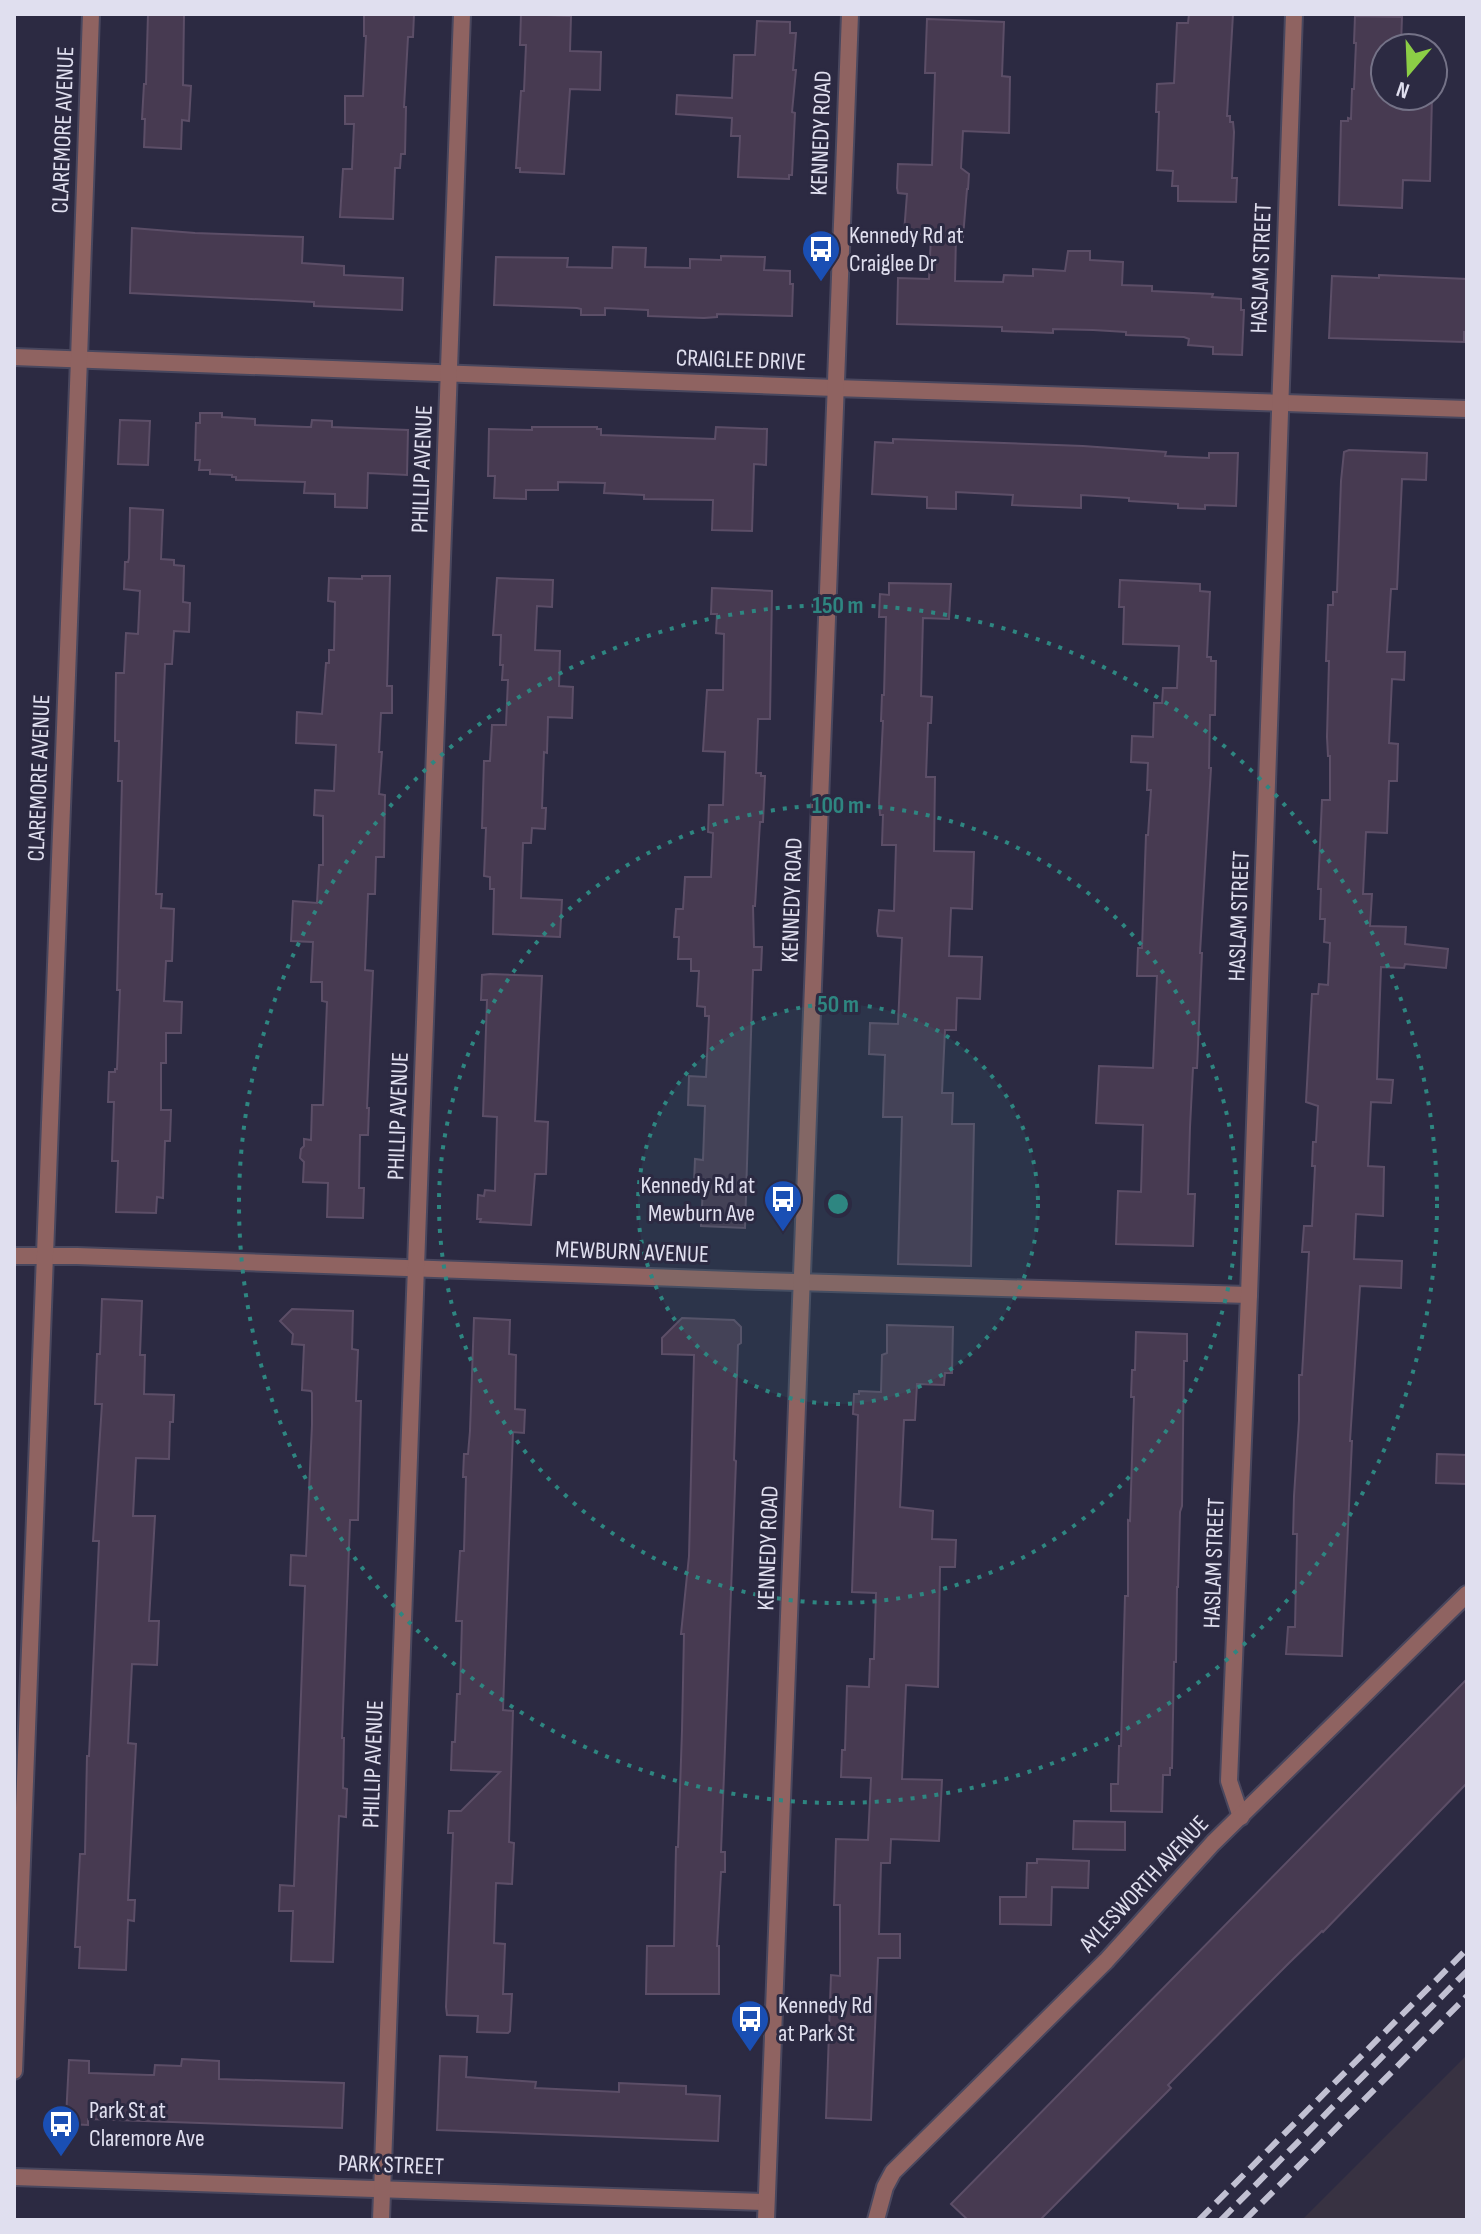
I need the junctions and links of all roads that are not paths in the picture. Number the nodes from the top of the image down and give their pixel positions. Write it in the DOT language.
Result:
graph roads {
  1 [pos="91,14"];
  2 [pos="462,14"];
  3 [pos="850,14"];
  4 [pos="1294,14"];
  5 [pos="14,357"];
  6 [pos="79,359"];
  7 [pos="449,374"];
  8 [pos="835,388"];
  9 [pos="1280,402"];
  10 [pos="1467,409"];
  11 [pos="44,1255"];
  12 [pos="14,1256"];
  13 [pos="416,1268"];
  14 [pos="802,1283"];
  15 [pos="1249,1295"];
  16 [pos="1467,1594"];
  17 [pos="1241,1817"];
  18 [pos="14,2071"];
  19 [pos="14,2177"];
  20 [pos="381,2189"];
  21 [pos="766,2202"];
  22 [pos="381,2220"];
  23 [pos="766,2220"];
  24 [pos="876,2220"];
  1 -- 6 [label="street, CLAREMORE AVENUE"];
  2 -- 7 [label="street, PHILLIP AVENUE"];
  3 -- 8 [label="street, KENNEDY ROAD"];
  4 -- 9 [label="street, HASLAM STREET"];
  5 -- 6 [label="street, CRAIGLEE DRIVE"];
  6 -- 7 [label="street, CRAIGLEE DRIVE"];
  6 -- 11 [label="street, CLAREMORE AVENUE"];
  7 -- 8 [label="street, CRAIGLEE DRIVE"];
  7 -- 13 [label="street, PHILLIP AVENUE"];
  8 -- 9 [label="street, CRAIGLEE DRIVE"];
  8 -- 14 [label="street, KENNEDY ROAD"];
  9 -- 10 [label="street, CRAIGLEE DRIVE"];
  9 -- 15 [label="street, HASLAM STREET"];
  11 -- 12 [label="street, MEWBURN AVENUE"];
  11 -- 13 [label="street, MEWBURN AVENUE"];
  11 -- 18 [label="street, CLAREMORE AVENUE"];
  13 -- 14 [label="street, MEWBURN AVENUE"];
  13 -- 20 [label="street, PHILLIP AVENUE"];
  14 -- 15 [label="street, MEWBURN AVENUE"];
  14 -- 21 [label="street, KENNEDY ROAD"];
  15 -- 17 [label="street, HASLAM STREET"];
  16 -- 17 [label="street, AYLESWORTH AVENUE"];
  17 -- 24 [label="street, AYLESWORTH AVENUE"];
  19 -- 20 [label="street, PARK STREET"];
  20 -- 21 [label="street, PARK STREET"];
  20 -- 22 [label="street, PHILLIP AVENUE"];
  21 -- 23 [label="street, KENNEDY ROAD"];
}
